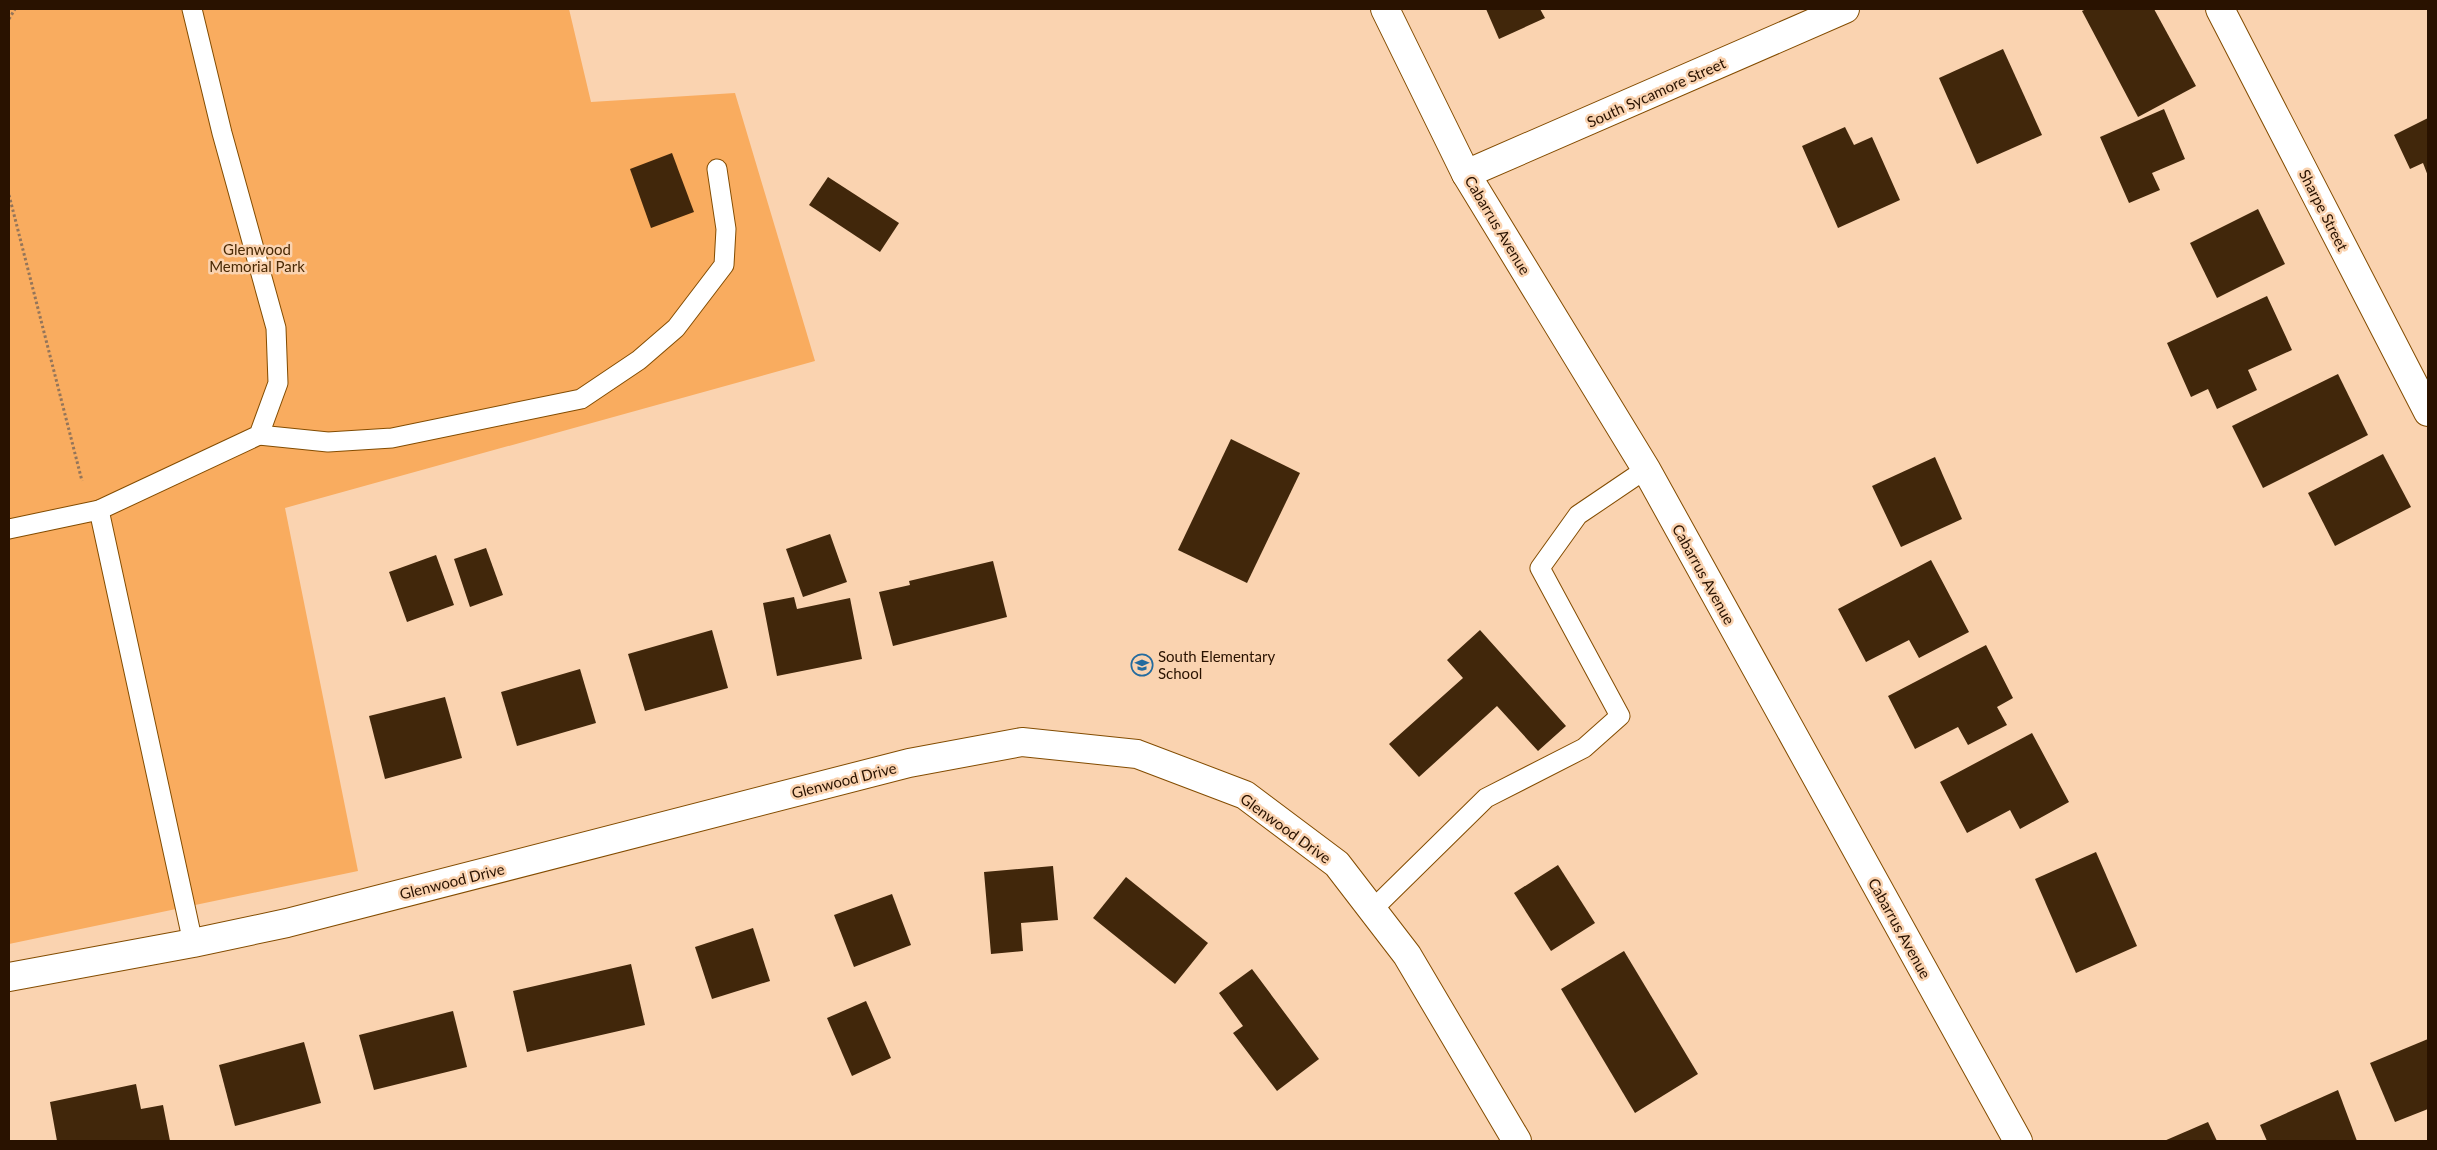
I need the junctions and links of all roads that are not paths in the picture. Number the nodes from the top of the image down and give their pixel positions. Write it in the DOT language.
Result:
graph roads {
  1 [pos="192,9"];
  2 [pos="1385,9"];
  3 [pos="1845,9"];
  4 [pos="2220,9"];
  5 [pos="717,169"];
  6 [pos="1466,174"];
  7 [pos="2428,412"];
  8 [pos="259,435"];
  9 [pos="1646,469"];
  10 [pos="99,510"];
  11 [pos="9,529"];
  12 [pos="1372,910"];
  13 [pos="193,943"];
  14 [pos="9,977"];
  15 [pos="1517,1141"];
  16 [pos="2018,1141"];
  1 -- 8 [label="lane"];
  2 -- 6 [label="street, Cabarrus Avenue"];
  3 -- 6 [label="street, South Sycamore Street"];
  4 -- 7 [label="street, Sharpe Street"];
  5 -- 8 [label="lane"];
  6 -- 9 [label="street, Cabarrus Avenue"];
  8 -- 10 [label="lane"];
  9 -- 12 [label="lane"];
  9 -- 16 [label="street, Cabarrus Avenue"];
  10 -- 11 [label="lane"];
  10 -- 13 [label="lane"];
  12 -- 13 [label="street, Glenwood Drive"];
  12 -- 15 [label="street, Glenwood Drive"];
  13 -- 14 [label="street, Glenwood Drive"];
}
